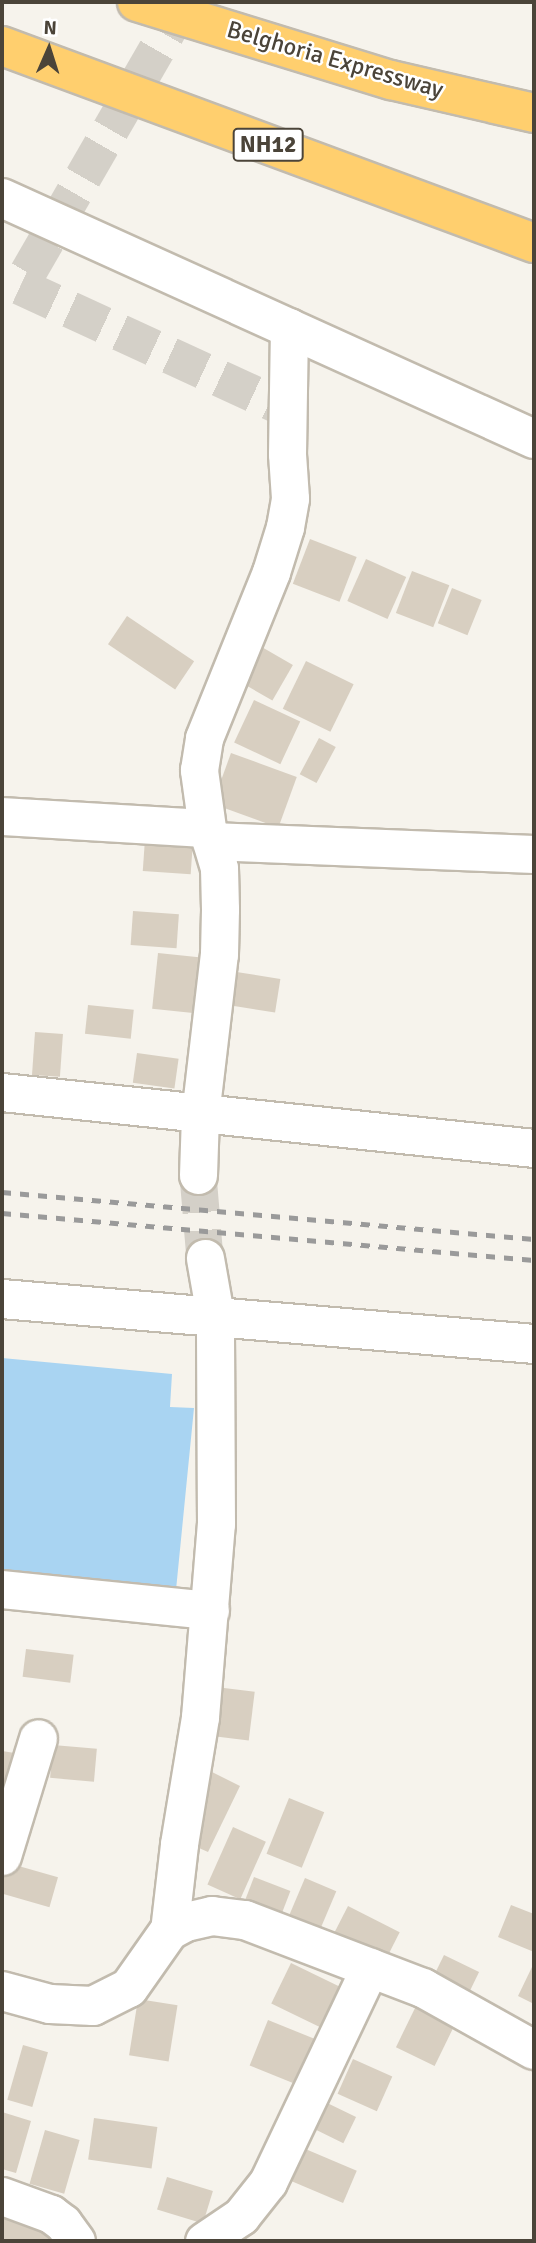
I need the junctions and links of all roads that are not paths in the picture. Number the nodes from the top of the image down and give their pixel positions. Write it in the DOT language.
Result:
graph roads {
  1 [pos="137,2"];
  2 [pos="2,46"];
  3 [pos="534,113"];
  4 [pos="2,198"];
  5 [pos="534,243"];
  6 [pos="289,327"];
  7 [pos="534,439"];
  8 [pos="2,816"];
  9 [pos="209,835"];
  10 [pos="534,854"];
  11 [pos="2,1092"];
  12 [pos="200,1115"];
  13 [pos="534,1148"];
  14 [pos="198,1175"];
  15 [pos="205,1258"];
  16 [pos="2,1299"];
  17 [pos="215,1315"];
  18 [pos="534,1344"];
  19 [pos="2,1589"];
  20 [pos="210,1610"];
  21 [pos="38,1738"];
  22 [pos="2,1856"];
  23 [pos="169,1931"];
  24 [pos="370,1967"];
  25 [pos="2,1991"];
  26 [pos="534,2050"];
  27 [pos="2,2196"];
  28 [pos="76,2241"];
  29 [pos="204,2241"];
  1 -- 3 [label="highway, Belghoria Expressway"];
  2 -- 5 [label="highway, NH12"];
  4 -- 6 [label="street"];
  6 -- 7 [label="street"];
  6 -- 9 [label="street"];
  8 -- 9 [label="street"];
  9 -- 10 [label="street"];
  9 -- 12 [label="street"];
  11 -- 12 [label="street"];
  12 -- 13 [label="street"];
  12 -- 14 [label="street"];
  15 -- 17 [label="street"];
  16 -- 17 [label="street"];
  17 -- 18 [label="street"];
  17 -- 20 [label="street"];
  19 -- 20 [label="street"];
  20 -- 23 [label="street"];
  21 -- 22 [label="street"];
  23 -- 24 [label="street"];
  23 -- 25 [label="street"];
  24 -- 26 [label="street"];
  24 -- 29 [label="street"];
  27 -- 28 [label="street"];
}
